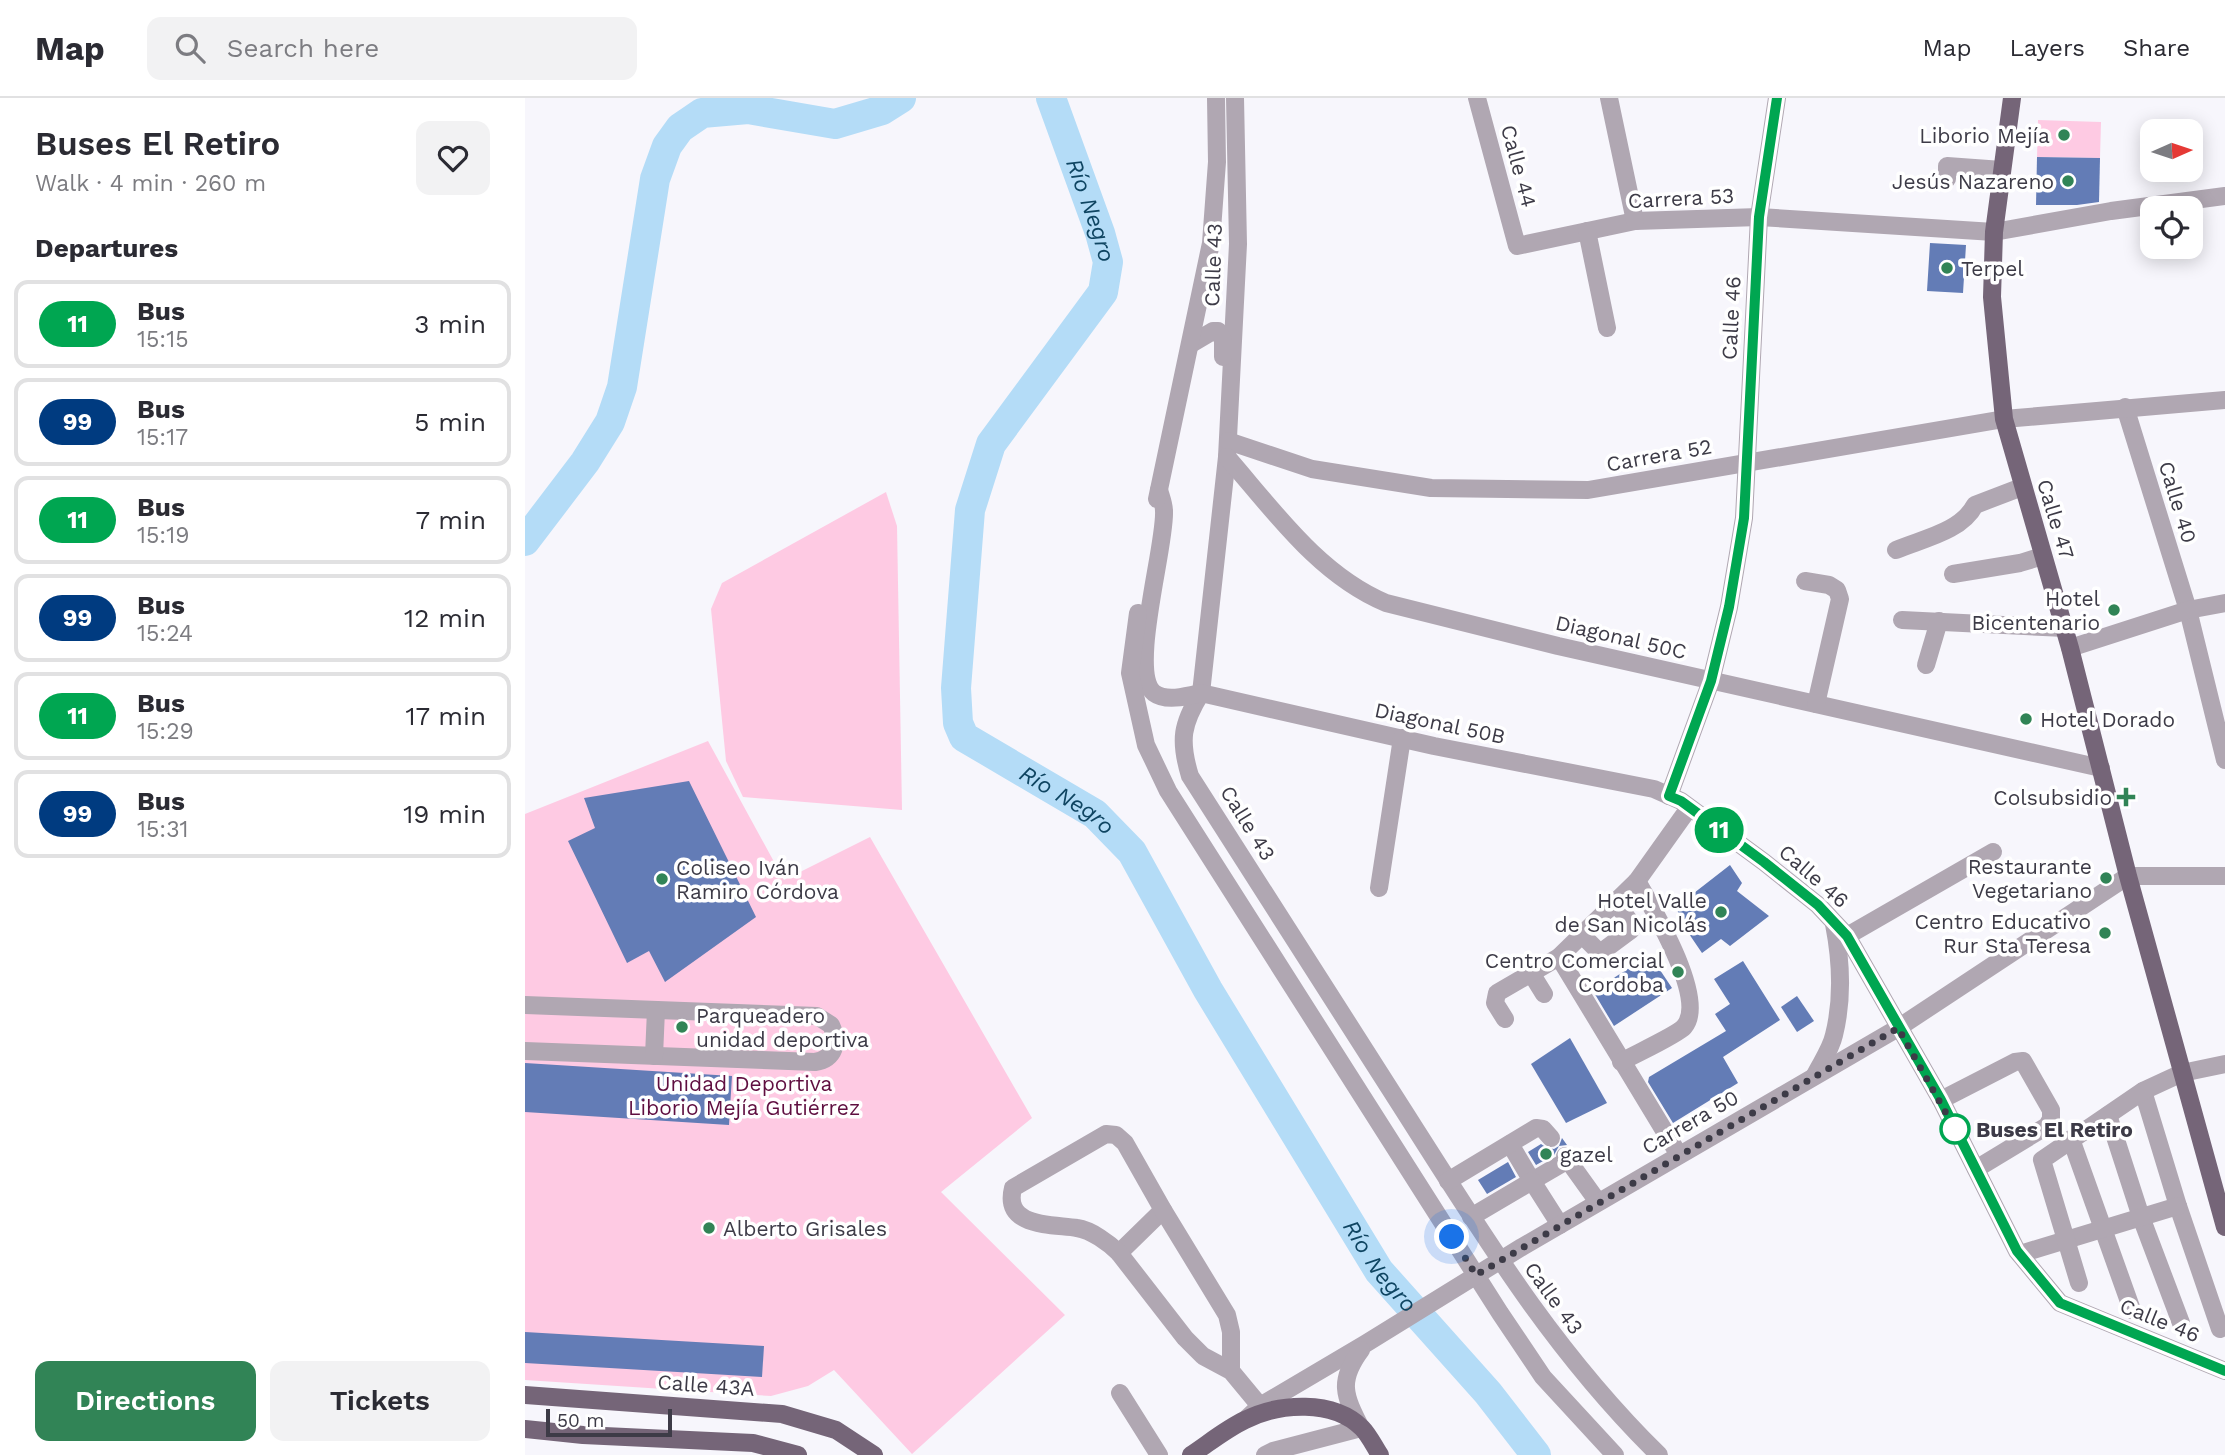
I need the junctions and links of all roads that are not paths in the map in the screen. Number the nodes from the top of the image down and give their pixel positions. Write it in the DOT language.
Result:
graph roads {
  1 [pos="1216,98"];
  2 [pos="1235,98"];
  3 [pos="1477,98"];
  4 [pos="1609,98"];
  5 [pos="1777,98"];
  6 [pos="2012,98"];
  7 [pos="2002,170"];
  8 [pos="1947,179"];
  9 [pos="2225,195"];
  10 [pos="1759,217"];
  11 [pos="1635,220"];
  12 [pos="1587,231"];
  13 [pos="1994,232"];
  14 [pos="1517,246"];
  15 [pos="1607,328"];
  16 [pos="1191,344"];
  17 [pos="2225,400"];
  18 [pos="2125,407"];
  19 [pos="1229,412"];
  20 [pos="2004,419"];
  21 [pos="1227,449"];
  22 [pos="1747,463"];
  23 [pos="2022,487"];
  24 [pos="1159,490"];
  25 [pos="1896,550"];
  26 [pos="2043,556"];
  27 [pos="1953,574"];
  28 [pos="1805,581"];
  29 [pos="2225,603"];
  30 [pos="2188,610"];
  31 [pos="1902,620"];
  32 [pos="1939,621"];
  33 [pos="2065,628"];
  34 [pos="2070,648"];
  35 [pos="1926,665"];
  36 [pos="1711,681"];
  37 [pos="1201,693"];
  38 [pos="1816,704"];
  39 [pos="1402,738"];
  40 [pos="2225,761"];
  41 [pos="2101,768"];
  42 [pos="1669,796"];
  43 [pos="1689,808"];
  44 [pos="1993,852"];
  45 [pos="2128,876"];
  46 [pos="2225,876"];
  47 [pos="1637,881"];
  48 [pos="1379,888"];
  49 [pos="1615,902"];
  50 [pos="1834,921"];
  51 [pos="1582,934"];
  52 [pos="1847,936"];
  53 [pos="1559,957"];
  54 [pos="1531,973"];
  55 [pos="1544,994"];
  56 [pos="525,1005"];
  57 [pos="656,1010"];
  58 [pos="1505,1019"];
  59 [pos="1898,1028"];
  60 [pos="525,1051"];
  61 [pos="655,1056"];
  62 [pos="1621,1062"];
  63 [pos="2225,1065"];
  64 [pos="2182,1073"];
  65 [pos="1815,1075"];
  66 [pos="2143,1091"];
  67 [pos="1941,1100"];
  68 [pos="2108,1115"];
  69 [pos="1551,1138"];
  70 [pos="2071,1139"];
  71 [pos="1510,1144"];
  72 [pos="1679,1155"];
  73 [pos="1976,1168"];
  74 [pos="1448,1181"];
  75 [pos="1532,1181"];
  76 [pos="1598,1202"];
  77 [pos="2178,1206"];
  78 [pos="1163,1210"];
  79 [pos="1471,1217"];
  80 [pos="2141,1217"];
  81 [pos="1560,1225"];
  82 [pos="2225,1227"];
  83 [pos="2104,1229"];
  84 [pos="2065,1240"];
  85 [pos="1119,1253"];
  86 [pos="2020,1254"];
  87 [pos="1499,1261"];
  88 [pos="1476,1275"];
  89 [pos="2079,1283"];
  90 [pos="2132,1310"];
  91 [pos="2181,1323"];
  92 [pos="2220,1329"];
  93 [pos="1372,1340"];
  94 [pos="2224,1369"];
  95 [pos="1231,1371"];
  96 [pos="1120,1393"];
  97 [pos="525,1395"];
  98 [pos="1260,1406"];
  99 [pos="1246,1419"];
  100 [pos="1361,1427"];
  101 [pos="525,1429"];
  102 [pos="798,1455"];
  103 [pos="874,1455"];
  104 [pos="1159,1455"];
  105 [pos="1191,1455"];
  106 [pos="1265,1455"];
  107 [pos="1380,1455"];
  108 [pos="1615,1455"];
  109 [pos="1659,1455"];
  1 -- 16 [label="street, Calle 43"];
  2 -- 19 [label="street, Calle 43"];
  3 -- 14 [label="street, Calle 44"];
  4 -- 11 [label="street"];
  5 -- 10 [label="street, Calle 46"];
  6 -- 7 [label="main road, Calle 47"];
  7 -- 8 [label="street"];
  7 -- 13 [label="main road, Calle 47"];
  9 -- 13 [label="street, Carrera 53"];
  10 -- 11 [label="street, Carrera 53"];
  10 -- 13 [label="street, Carrera 53"];
  10 -- 22 [label="street, Calle 46"];
  11 -- 12 [label="street, Carrera 53"];
  12 -- 14 [label="street, Carrera 53"];
  12 -- 15 [label="street"];
  13 -- 20 [label="main road, Calle 47"];
  16 -- 19 [label="street"];
  16 -- 24 [label="street, Calle 43"];
  17 -- 18 [label="street, Carrera 52"];
  18 -- 20 [label="street, Carrera 52"];
  18 -- 30 [label="street, Calle 40"];
  19 -- 21 [label="street, Calle 43"];
  20 -- 22 [label="street, Carrera 52"];
  20 -- 23 [label="main road, Calle 47"];
  21 -- 22 [label="street, Carrera 52"];
  21 -- 36 [label="street, Diagonal 50C"];
  21 -- 37 [label="street, Calle 43"];
  22 -- 36 [label="street, Calle 46"];
  23 -- 25 [label="street"];
  23 -- 26 [label="main road, Calle 47"];
  24 -- 37 [label="street"];
  24 -- 88 [label="street, Calle 43"];
  26 -- 27 [label="street"];
  26 -- 33 [label="main road, Calle 47"];
  28 -- 38 [label="street"];
  29 -- 30 [label="street"];
  30 -- 34 [label="street"];
  30 -- 40 [label="street"];
  31 -- 32 [label="street"];
  32 -- 33 [label="street"];
  32 -- 35 [label="street"];
  33 -- 34 [label="main road, Calle 47"];
  34 -- 41 [label="main road, Calle 47"];
  36 -- 38 [label="street, Diagonal 50C"];
  36 -- 42 [label="street, Calle 46"];
  37 -- 39 [label="street, Diagonal 50B"];
  37 -- 74 [label="street, Calle 43"];
  38 -- 41 [label="street, Diagonal 50C"];
  39 -- 42 [label="street, Diagonal 50B"];
  39 -- 48 [label="street"];
  41 -- 45 [label="main road, Calle 47"];
  42 -- 43 [label="street, Calle 46"];
  43 -- 47 [label="street"];
  43 -- 50 [label="street, Calle 46"];
  44 -- 52 [label="street"];
  45 -- 46 [label="street"];
  45 -- 59 [label="street, Carrera 50"];
  45 -- 64 [label="main road, Calle 47"];
  47 -- 49 [label="street"];
  47 -- 62 [label="street"];
  49 -- 51 [label="street"];
  49 -- 51 [label="street"];
  50 -- 52 [label="street, Calle 46"];
  50 -- 65 [label="street"];
  51 -- 53 [label="street"];
  52 -- 59 [label="street, Calle 46"];
  53 -- 54 [label="street"];
  53 -- 62 [label="street"];
  54 -- 55 [label="street"];
  54 -- 58 [label="street"];
  56 -- 57 [label="street"];
  57 -- 61 [label="street"];
  57 -- 61 [label="street"];
  59 -- 65 [label="street, Carrera 50"];
  59 -- 67 [label="street, Calle 46"];
  60 -- 61 [label="street"];
  62 -- 72 [label="street"];
  63 -- 64 [label="street"];
  64 -- 66 [label="street"];
  64 -- 82 [label="main road, Calle 47"];
  65 -- 72 [label="street, Carrera 50"];
  66 -- 68 [label="street"];
  66 -- 77 [label="street"];
  67 -- 73 [label="street, Calle 46"];
  67 -- 73 [label="street"];
  68 -- 70 [label="street"];
  68 -- 80 [label="street"];
  69 -- 71 [label="street"];
  70 -- 83 [label="street"];
  70 -- 84 [label="street"];
  71 -- 74 [label="street"];
  71 -- 75 [label="street"];
  72 -- 76 [label="street, Carrera 50"];
  73 -- 86 [label="street, Calle 46"];
  74 -- 79 [label="street, Calle 43"];
  75 -- 76 [label="street"];
  75 -- 79 [label="street"];
  75 -- 81 [label="street"];
  76 -- 81 [label="street, Carrera 50"];
  77 -- 80 [label="street"];
  77 -- 92 [label="street"];
  78 -- 85 [label="street"];
  78 -- 85 [label="street"];
  78 -- 95 [label="street"];
  79 -- 87 [label="street, Calle 43"];
  80 -- 83 [label="street"];
  80 -- 91 [label="street"];
  81 -- 87 [label="street, Carrera 50"];
  83 -- 84 [label="street"];
  83 -- 90 [label="street"];
  84 -- 86 [label="street"];
  84 -- 89 [label="street"];
  85 -- 95 [label="street"];
  86 -- 94 [label="street, Calle 46"];
  87 -- 88 [label="street, Carrera 50"];
  87 -- 109 [label="street, Calle 43"];
  88 -- 93 [label="street, Carrera 50"];
  88 -- 108 [label="street, Calle 43"];
  93 -- 98 [label="street, Carrera 50"];
  93 -- 100 [label="street"];
  95 -- 98 [label="street"];
  96 -- 104 [label="street"];
  97 -- 103 [label="main road, Calle 43A"];
  98 -- 99 [label="street, Carrera 50"];
  99 -- 100 [label="main road"];
  99 -- 105 [label="main road, Carrera 50"];
  100 -- 106 [label="street"];
  100 -- 107 [label="main road"];
  101 -- 102 [label="main road"];
}
